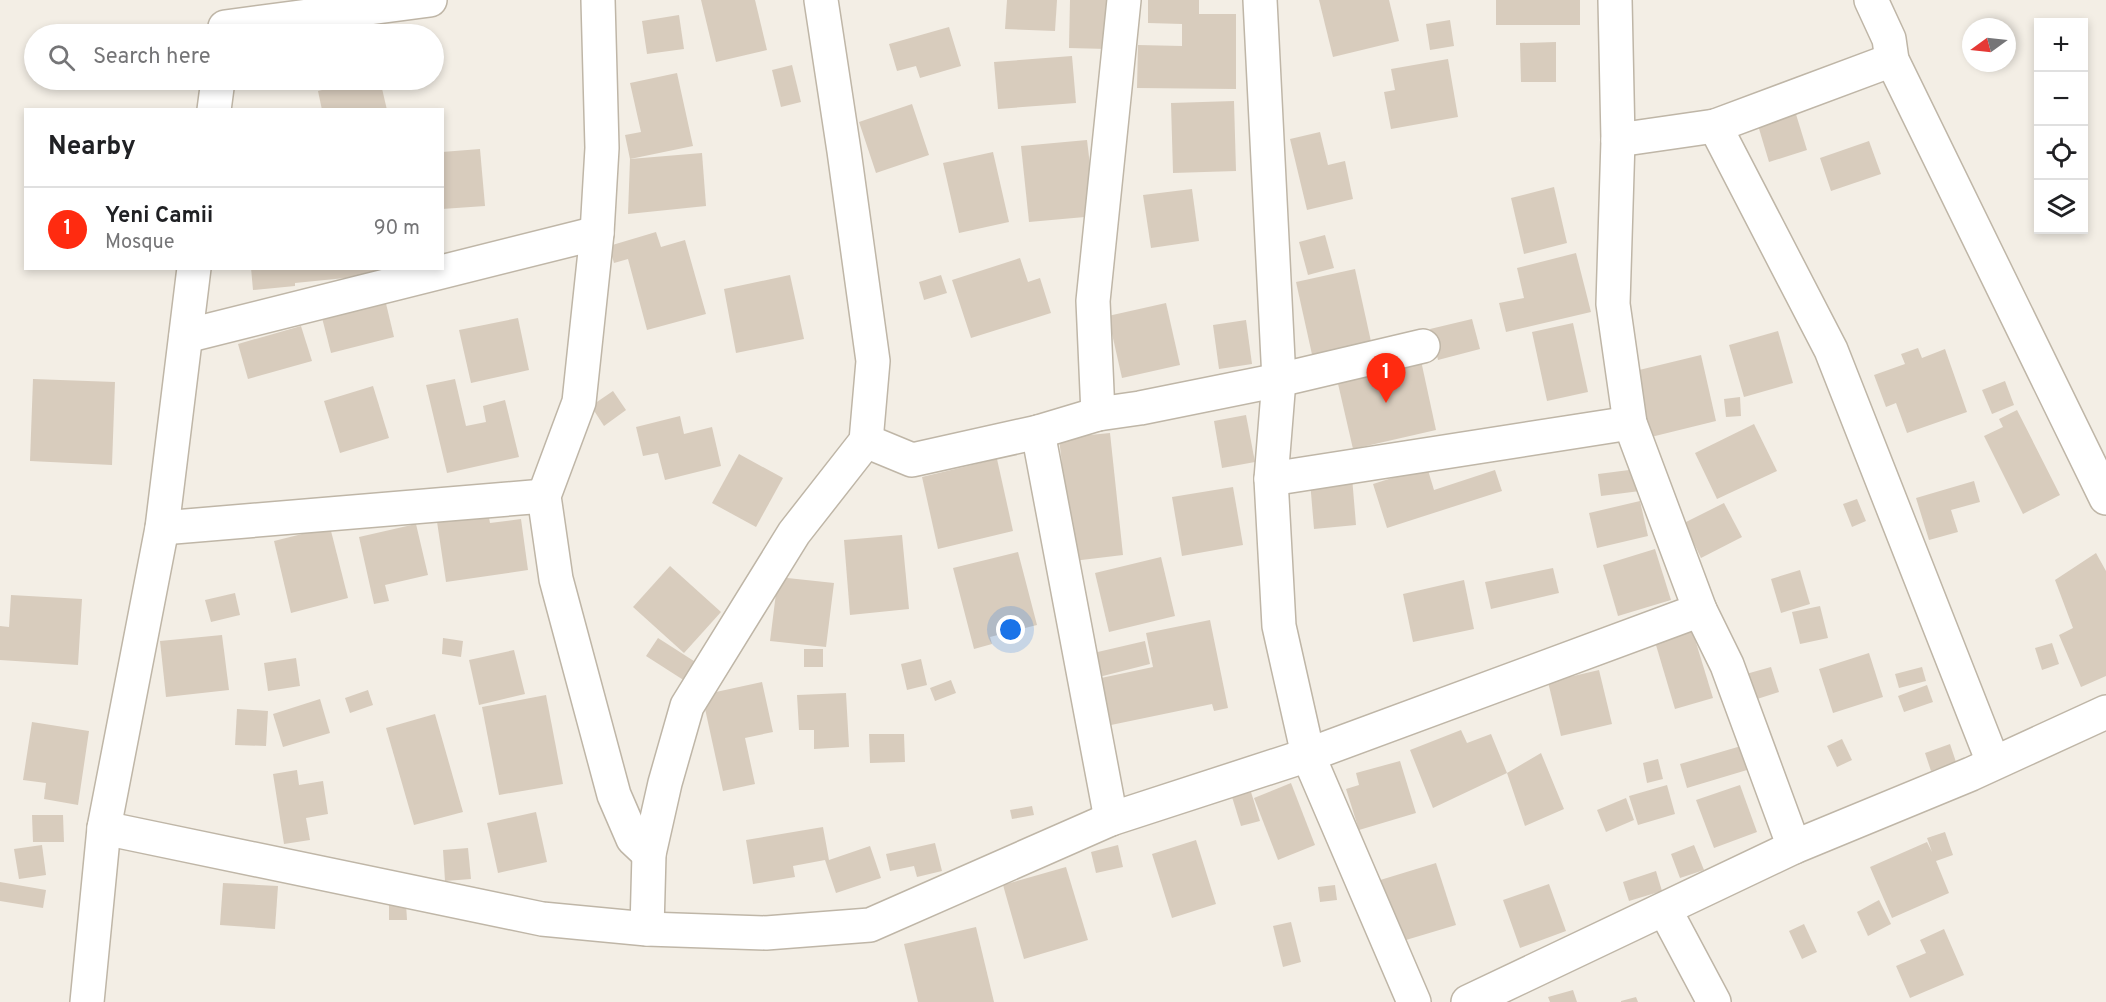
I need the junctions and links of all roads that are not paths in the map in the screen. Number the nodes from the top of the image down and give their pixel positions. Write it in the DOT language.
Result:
graph roads {
  1 [pos="430,0"];
  2 [pos="598,0"];
  3 [pos="821,0"];
  4 [pos="1124,0"];
  5 [pos="1260,0"];
  6 [pos="1615,0"];
  7 [pos="1871,0"];
  8 [pos="226,20"];
  9 [pos="1892,60"];
  10 [pos="217,90"];
  11 [pos="214,108"];
  12 [pos="1715,126"];
  13 [pos="1618,140"];
  14 [pos="597,233"];
  15 [pos="194,270"];
  16 [pos="186,336"];
  17 [pos="1422,346"];
  18 [pos="1279,380"];
  19 [pos="1098,414"];
  20 [pos="1630,423"];
  21 [pos="1038,432"];
  22 [pos="866,441"];
  23 [pos="1271,478"];
  24 [pos="544,496"];
  25 [pos="2106,498"];
  26 [pos="162,528"];
  27 [pos="1700,610"];
  28 [pos="2106,712"];
  29 [pos="1308,755"];
  30 [pos="1993,762"];
  31 [pos="1111,819"];
  32 [pos="104,828"];
  33 [pos="1794,847"];
  34 [pos="648,854"];
  35 [pos="1665,910"];
  36 [pos="647,929"];
  37 [pos="87,1002"];
  38 [pos="1414,1002"];
  39 [pos="1468,1002"];
  40 [pos="1714,1002"];
  1 -- 8 [label="street"];
  2 -- 14 [label="street"];
  3 -- 22 [label="street"];
  4 -- 19 [label="street"];
  5 -- 18 [label="street"];
  6 -- 13 [label="street"];
  7 -- 9 [label="street"];
  9 -- 12 [label="street"];
  9 -- 25 [label="street"];
  10 -- 11 [label="street"];
  12 -- 13 [label="street"];
  12 -- 30 [label="street"];
  13 -- 20 [label="street"];
  14 -- 16 [label="street"];
  14 -- 24 [label="street"];
  15 -- 16 [label="street"];
  16 -- 26 [label="street"];
  17 -- 18 [label="street"];
  18 -- 19 [label="street"];
  18 -- 23 [label="street"];
  19 -- 21 [label="street"];
  20 -- 23 [label="street"];
  20 -- 27 [label="street"];
  21 -- 22 [label="street"];
  21 -- 31 [label="street"];
  22 -- 34 [label="street"];
  23 -- 29 [label="street"];
  24 -- 26 [label="street"];
  24 -- 34 [label="street"];
  26 -- 32 [label="street"];
  27 -- 29 [label="street"];
  27 -- 33 [label="street"];
  28 -- 30 [label="street"];
  29 -- 31 [label="street"];
  29 -- 38 [label="street"];
  30 -- 33 [label="street"];
  31 -- 36 [label="street"];
  32 -- 36 [label="street"];
  32 -- 37 [label="street"];
  33 -- 35 [label="street"];
  34 -- 36 [label="street"];
  35 -- 39 [label="street"];
  35 -- 40 [label="street"];
}
